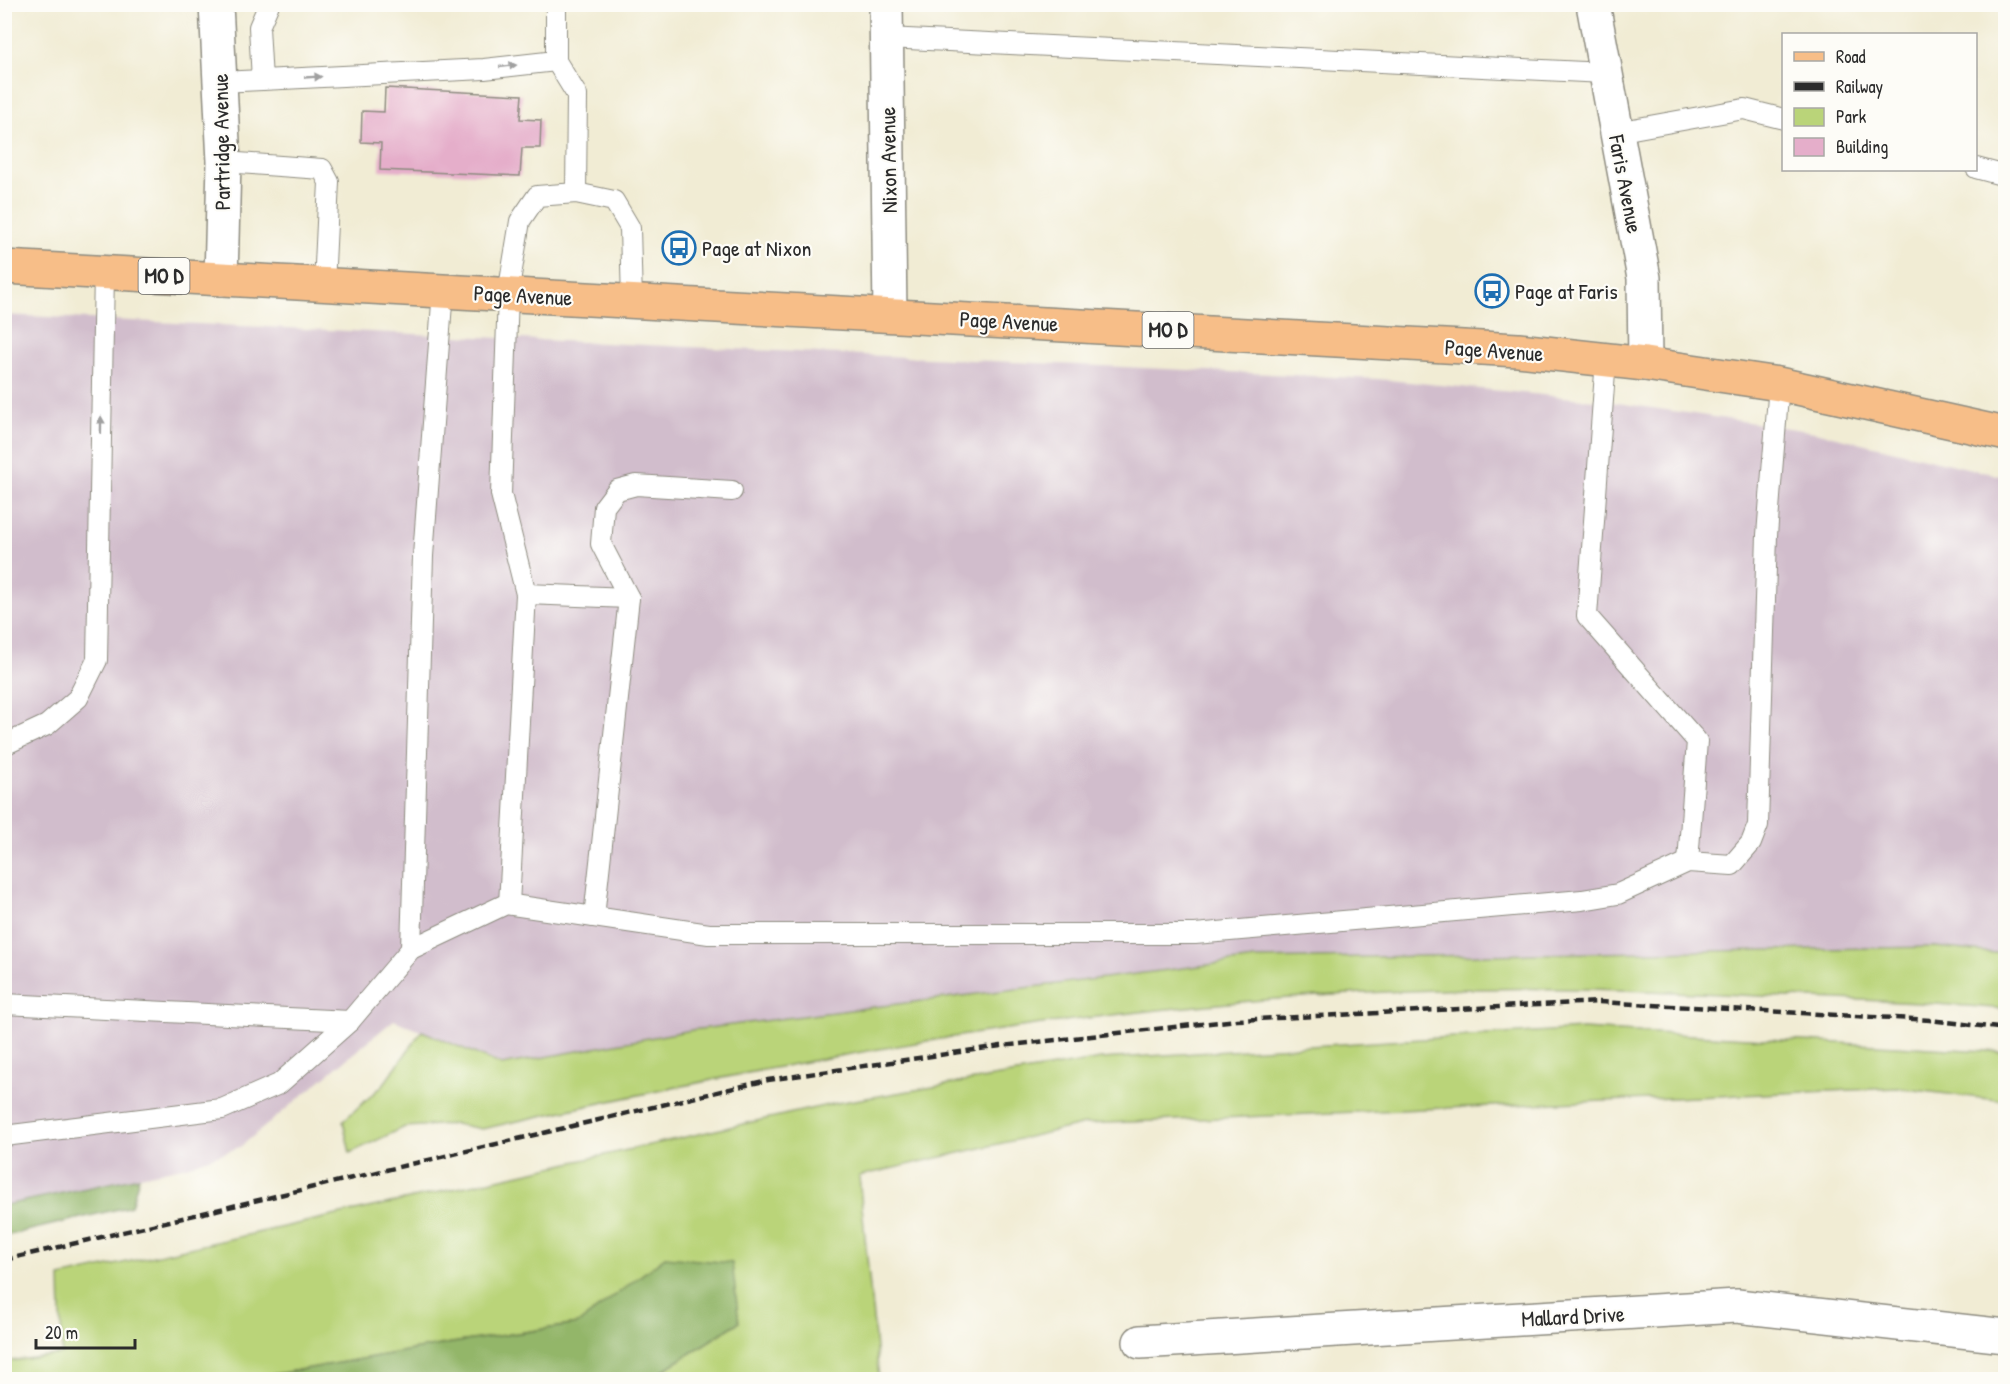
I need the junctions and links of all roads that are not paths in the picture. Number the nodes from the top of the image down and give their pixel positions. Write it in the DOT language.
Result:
graph roads {
  1 [pos="216,4"];
  2 [pos="269,4"];
  3 [pos="556,4"];
  4 [pos="886,4"];
  5 [pos="1593,4"];
  6 [pos="887,38"];
  7 [pos="556,61"];
  8 [pos="1605,73"];
  9 [pos="262,80"];
  10 [pos="220,82"];
  11 [pos="1782,118"];
  12 [pos="1616,132"];
  13 [pos="224,162"];
  14 [pos="1977,168"];
  15 [pos="2006,176"];
  16 [pos="576,193"];
  17 [pos="4,267"];
  18 [pos="104,273"];
  19 [pos="221,279"];
  20 [pos="324,285"];
  21 [pos="443,290"];
  22 [pos="508,294"];
  23 [pos="632,301"];
  24 [pos="890,315"];
  25 [pos="1606,359"];
  26 [pos="1645,364"];
  27 [pos="1779,384"];
  28 [pos="2006,434"];
  29 [pos="732,491"];
  30 [pos="526,594"];
  31 [pos="629,598"];
  32 [pos="4,746"];
  33 [pos="1688,862"];
  34 [pos="509,904"];
  35 [pos="594,917"];
  36 [pos="411,949"];
  37 [pos="4,1004"];
  38 [pos="350,1021"];
  39 [pos="4,1136"];
  40 [pos="2006,1336"];
  41 [pos="1140,1342"];
  1 -- 10 [label="street, Partridge Avenue"];
  2 -- 9 [label="lane"];
  3 -- 7 [label="lane"];
  4 -- 6 [label="street, Nixon Avenue"];
  5 -- 8 [label="street, Faris Avenue"];
  6 -- 8 [label="lane"];
  6 -- 24 [label="street, Nixon Avenue"];
  9 -- 7 [label="lane, one-way"];
  7 -- 16 [label="lane"];
  8 -- 12 [label="street, Faris Avenue"];
  9 -- 10 [label="lane"];
  10 -- 13 [label="street, Partridge Avenue"];
  11 -- 12 [label="lane"];
  12 -- 26 [label="street, Faris Avenue"];
  13 -- 19 [label="street, Partridge Avenue"];
  13 -- 20 [label="lane"];
  14 -- 15 [label="lane"];
  16 -- 22 [label="lane"];
  16 -- 23 [label="lane"];
  17 -- 18 [label="main road, Page Avenue / MO D"];
  18 -- 19 [label="main road, Page Avenue / MO D"];
  32 -- 18 [label="lane, one-way"];
  19 -- 20 [label="main road, Page Avenue / MO D"];
  20 -- 21 [label="main road, Page Avenue / MO D"];
  21 -- 22 [label="main road, Page Avenue / MO D"];
  21 -- 36 [label="lane"];
  22 -- 23 [label="main road, Page Avenue / MO D"];
  22 -- 30 [label="lane"];
  23 -- 24 [label="main road, Page Avenue / MO D"];
  24 -- 25 [label="main road, Page Avenue / MO D"];
  25 -- 26 [label="main road, Page Avenue / MO D"];
  25 -- 33 [label="lane"];
  26 -- 27 [label="main road, Page Avenue / MO D"];
  27 -- 28 [label="main road, Page Avenue / MO D"];
  27 -- 33 [label="lane"];
  29 -- 31 [label="lane"];
  30 -- 31 [label="lane"];
  30 -- 34 [label="lane"];
  31 -- 35 [label="lane"];
  33 -- 35 [label="lane"];
  34 -- 35 [label="lane"];
  34 -- 36 [label="lane"];
  36 -- 38 [label="lane"];
  37 -- 38 [label="lane"];
  38 -- 39 [label="lane"];
  40 -- 41 [label="street, Mallard Drive"];
}
